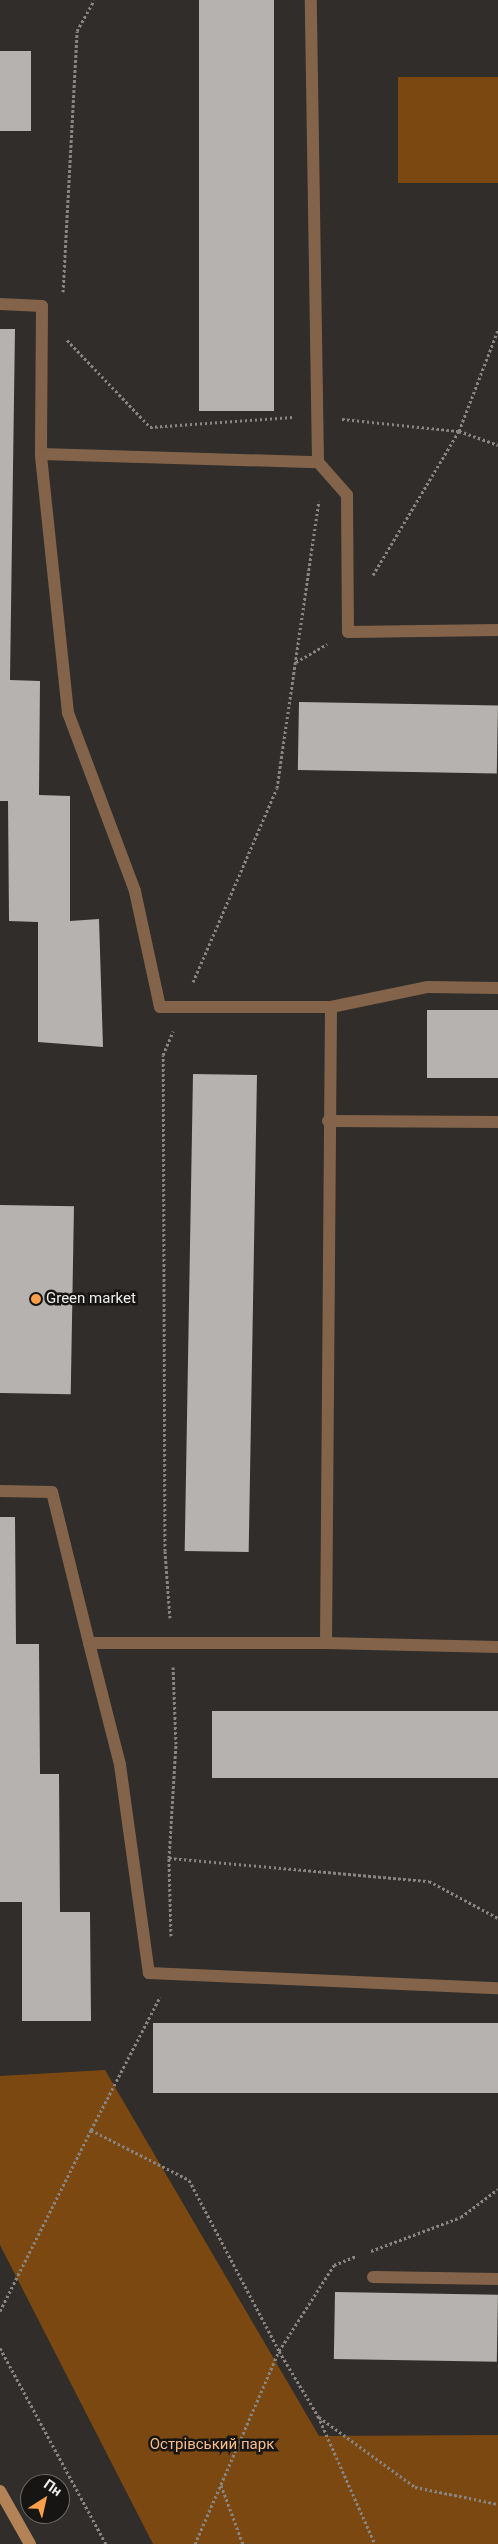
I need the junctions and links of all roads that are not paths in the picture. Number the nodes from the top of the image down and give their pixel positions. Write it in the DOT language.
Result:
graph roads {
  1 [pos="311,0"];
  2 [pos="0,304"];
  3 [pos="42,454"];
  4 [pos="316,462"];
  5 [pos="498,630"];
  6 [pos="498,988"];
  7 [pos="331,1007"];
  8 [pos="328,1121"];
  9 [pos="498,1122"];
  10 [pos="0,1491"];
  11 [pos="89,1643"];
  12 [pos="326,1643"];
  13 [pos="498,1647"];
  14 [pos="498,1988"];
  15 [pos="373,2277"];
  16 [pos="498,2278"];
  17 [pos="0,2491"];
  18 [pos="30,2544"];
  1 -- 4 [label="street"];
  2 -- 3 [label="street"];
  3 -- 4 [label="street"];
  3 -- 7 [label="street"];
  4 -- 5 [label="street"];
  6 -- 7 [label="street"];
  7 -- 8 [label="street"];
  8 -- 9 [label="street"];
  8 -- 12 [label="street"];
  10 -- 11 [label="street"];
  11 -- 12 [label="street"];
  11 -- 14 [label="street"];
  12 -- 13 [label="street"];
  15 -- 16 [label="street"];
  17 -- 18 [label="street"];
}
